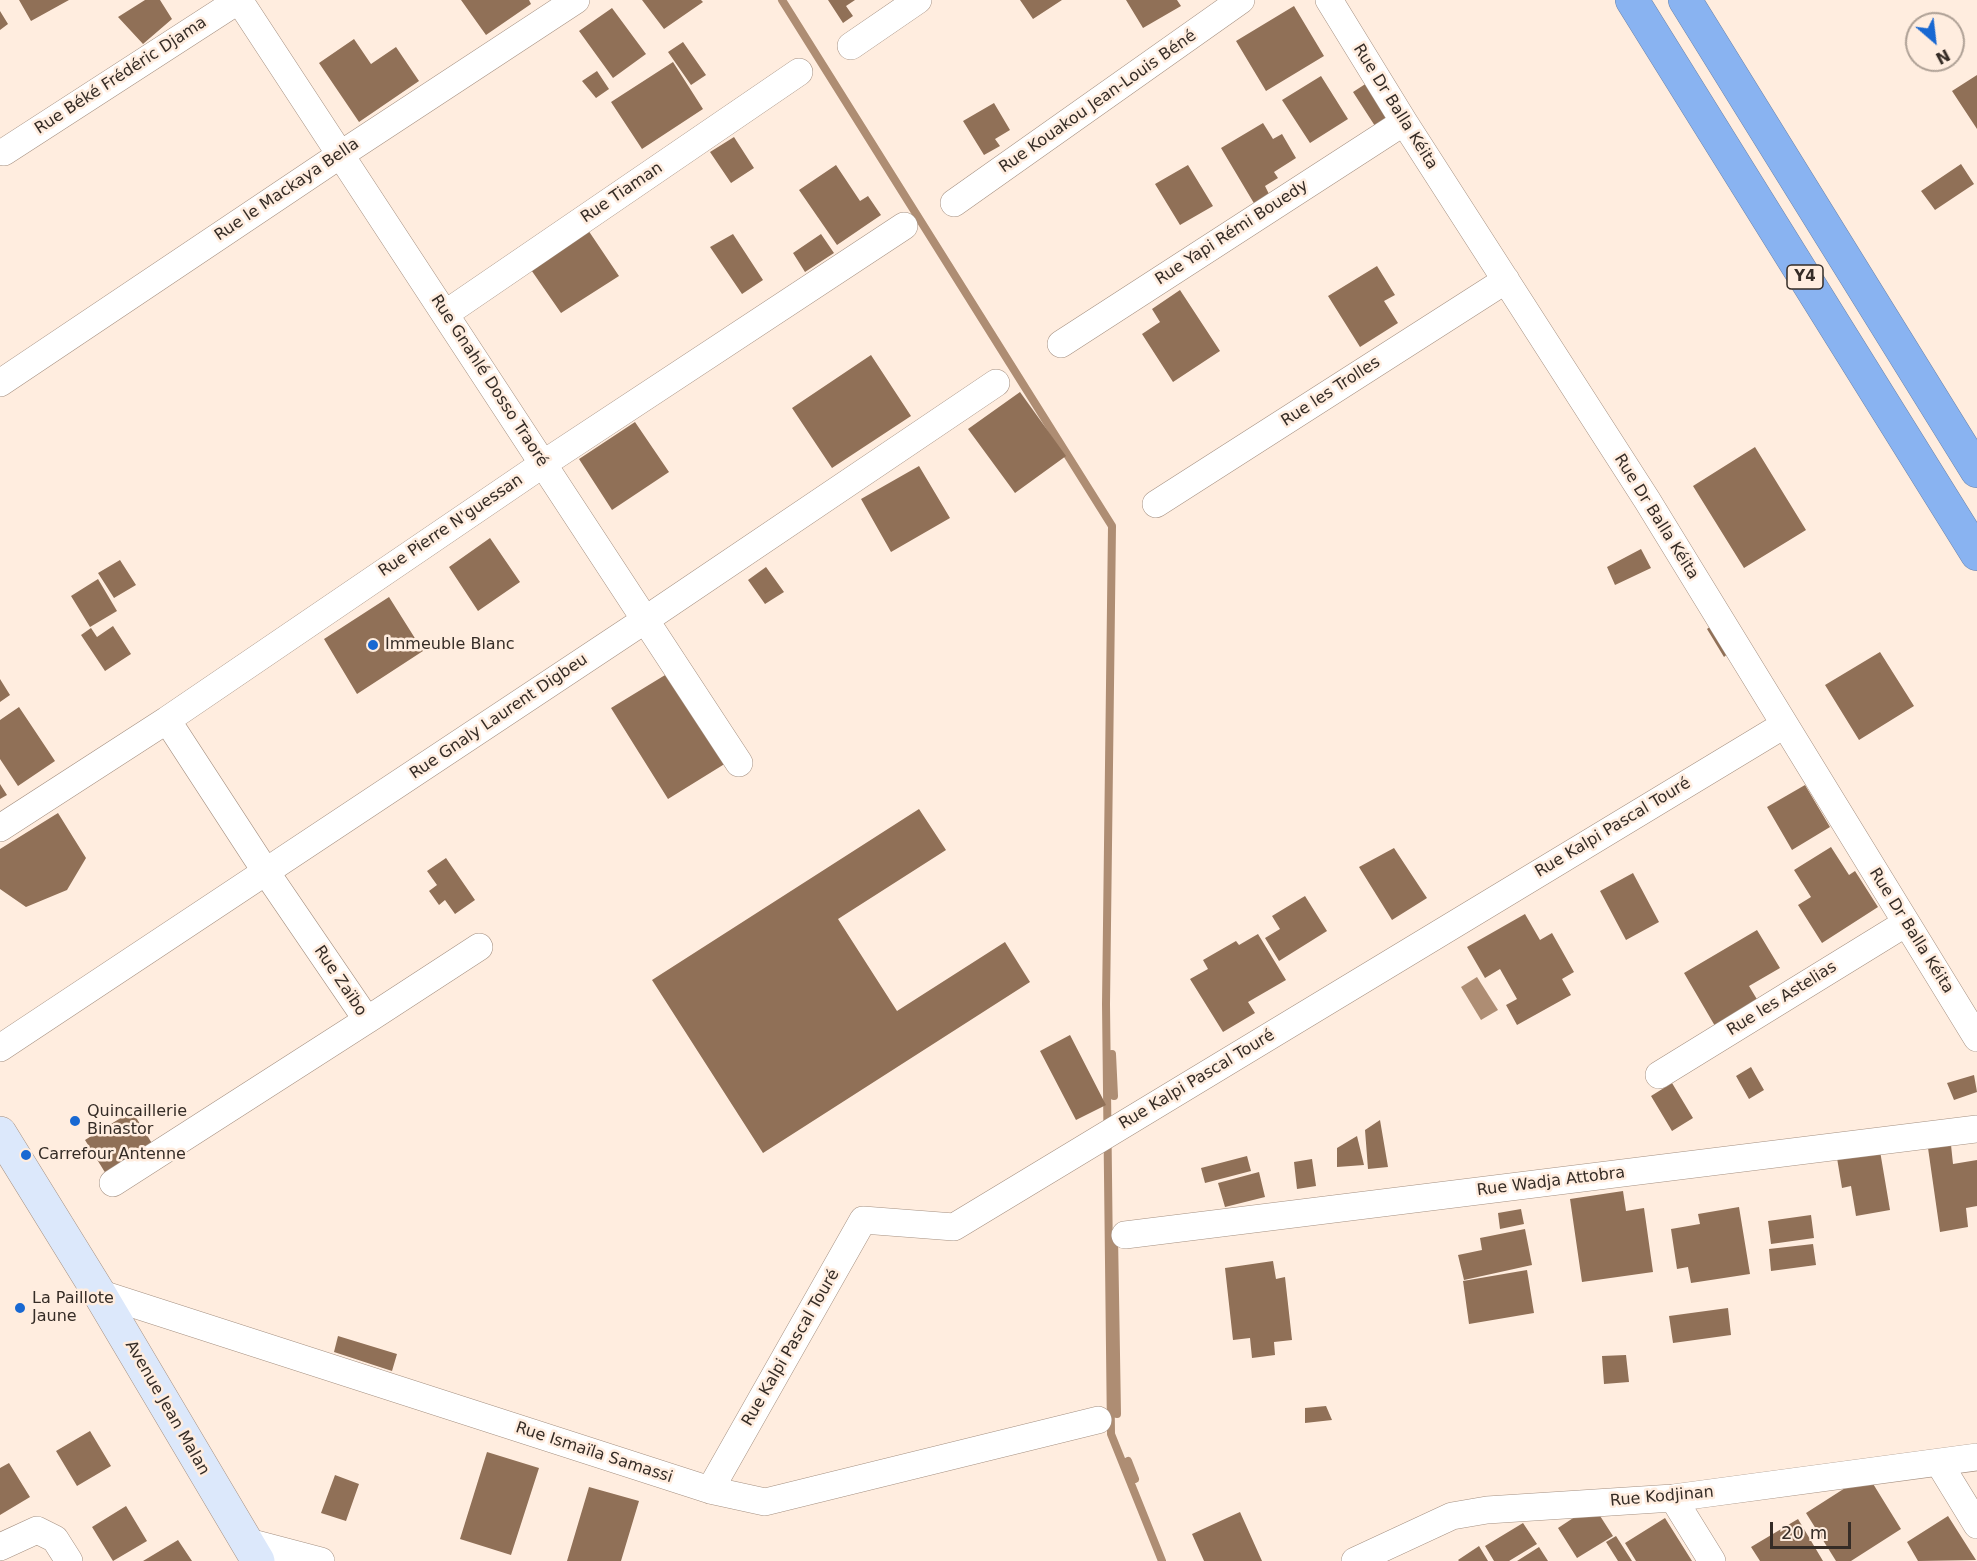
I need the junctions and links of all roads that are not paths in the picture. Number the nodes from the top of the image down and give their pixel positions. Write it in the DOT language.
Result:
graph roads {
  1 [pos="239,0"];
  2 [pos="576,0"];
  3 [pos="918,0"];
  4 [pos="1241,0"];
  5 [pos="1329,0"];
  6 [pos="1632,0"];
  7 [pos="1685,0"];
  8 [pos="851,46"];
  9 [pos="799,72"];
  10 [pos="1404,122"];
  11 [pos="4,152"];
  12 [pos="340,155"];
  13 [pos="954,203"];
  14 [pos="904,226"];
  15 [pos="1506,280"];
  16 [pos="445,314"];
  17 [pos="1061,344"];
  18 [pos="0,383"];
  19 [pos="996,383"];
  20 [pos="543,464"];
  21 [pos="1977,471"];
  22 [pos="1156,504"];
  23 [pos="1977,554"];
  24 [pos="645,620"];
  25 [pos="167,720"];
  26 [pos="1784,725"];
  27 [pos="739,763"];
  28 [pos="0,828"];
  29 [pos="266,872"];
  30 [pos="1906,923"];
  31 [pos="478,947"];
  32 [pos="367,1020"];
  33 [pos="1977,1038"];
  34 [pos="0,1047"];
  35 [pos="1659,1075"];
  36 [pos="1977,1129"];
  37 [pos="2,1139"];
  38 [pos="112,1183"];
  39 [pos="1125,1234"];
  40 [pos="99,1293"];
  41 [pos="1098,1420"];
  42 [pos="1977,1457"];
  43 [pos="1939,1463"];
  44 [pos="710,1490"];
  45 [pos="1674,1498"];
  46 [pos="1977,1525"];
  47 [pos="0,1547"];
  48 [pos="251,1551"];
  49 [pos="69,1561"];
  50 [pos="321,1561"];
  51 [pos="1355,1561"];
  52 [pos="1712,1561"];
  1 -- 11 [label="street, Rue Béké Frédéric Djama"];
  1 -- 12 [label="street, Rue Gnahlé Dosso Traoré"];
  2 -- 12 [label="street, Rue le Mackaya Bella"];
  3 -- 8 [label="street"];
  4 -- 13 [label="street, Rue Kouakou Jean-Louis Béné"];
  5 -- 10 [label="street, Rue Dr Balla Kéita"];
  6 -- 23 [label="highway, Y4"];
  7 -- 21 [label="highway, Y4"];
  9 -- 16 [label="street, Rue Tiaman"];
  10 -- 15 [label="street, Rue Dr Balla Kéita"];
  10 -- 17 [label="street, Rue Yapi Rémi Bouedy"];
  12 -- 16 [label="street, Rue Gnahlé Dosso Traoré"];
  12 -- 18 [label="street, Rue le Mackaya Bella"];
  14 -- 20 [label="street, Rue Pierre N'guessan"];
  15 -- 22 [label="street, Rue les Trolles"];
  15 -- 26 [label="street, Rue Dr Balla Kéita"];
  16 -- 20 [label="street, Rue Gnahlé Dosso Traoré"];
  19 -- 24 [label="street, Rue Gnaly Laurent Digbeu"];
  20 -- 24 [label="street, Rue Gnahlé Dosso Traoré"];
  20 -- 25 [label="street, Rue Pierre N'guessan"];
  24 -- 27 [label="street, Rue Gnahlé Dosso Traoré"];
  24 -- 29 [label="street, Rue Gnaly Laurent Digbeu"];
  25 -- 28 [label="street, Rue Pierre N'guessan"];
  25 -- 29 [label="street, Rue Zaïbo"];
  26 -- 30 [label="street, Rue Dr Balla Kéita"];
  26 -- 44 [label="street, Rue Kalpi Pascal Touré"];
  29 -- 32 [label="street, Rue Zaïbo"];
  29 -- 34 [label="street, Rue Gnaly Laurent Digbeu"];
  30 -- 33 [label="street, Rue Dr Balla Kéita"];
  30 -- 35 [label="street, Rue les Astelias"];
  31 -- 32 [label="street"];
  32 -- 38 [label="street, Rue Zaïbo"];
  36 -- 39 [label="street, Rue Wadja Attobra"];
  37 -- 40 [label="main road, Avenue Jean Malan"];
  40 -- 44 [label="street, Rue Ismaïla Samassi"];
  40 -- 48 [label="main road, Avenue Jean Malan"];
  41 -- 44 [label="street, Rue Ismaïla Samassi"];
  42 -- 43 [label="street, Rue Kodjinan"];
  43 -- 45 [label="street, Rue Kodjinan"];
  43 -- 46 [label="street"];
  45 -- 51 [label="street, Rue Kodjinan"];
  45 -- 52 [label="street"];
  47 -- 49 [label="street"];
  48 -- 50 [label="street"];
}
